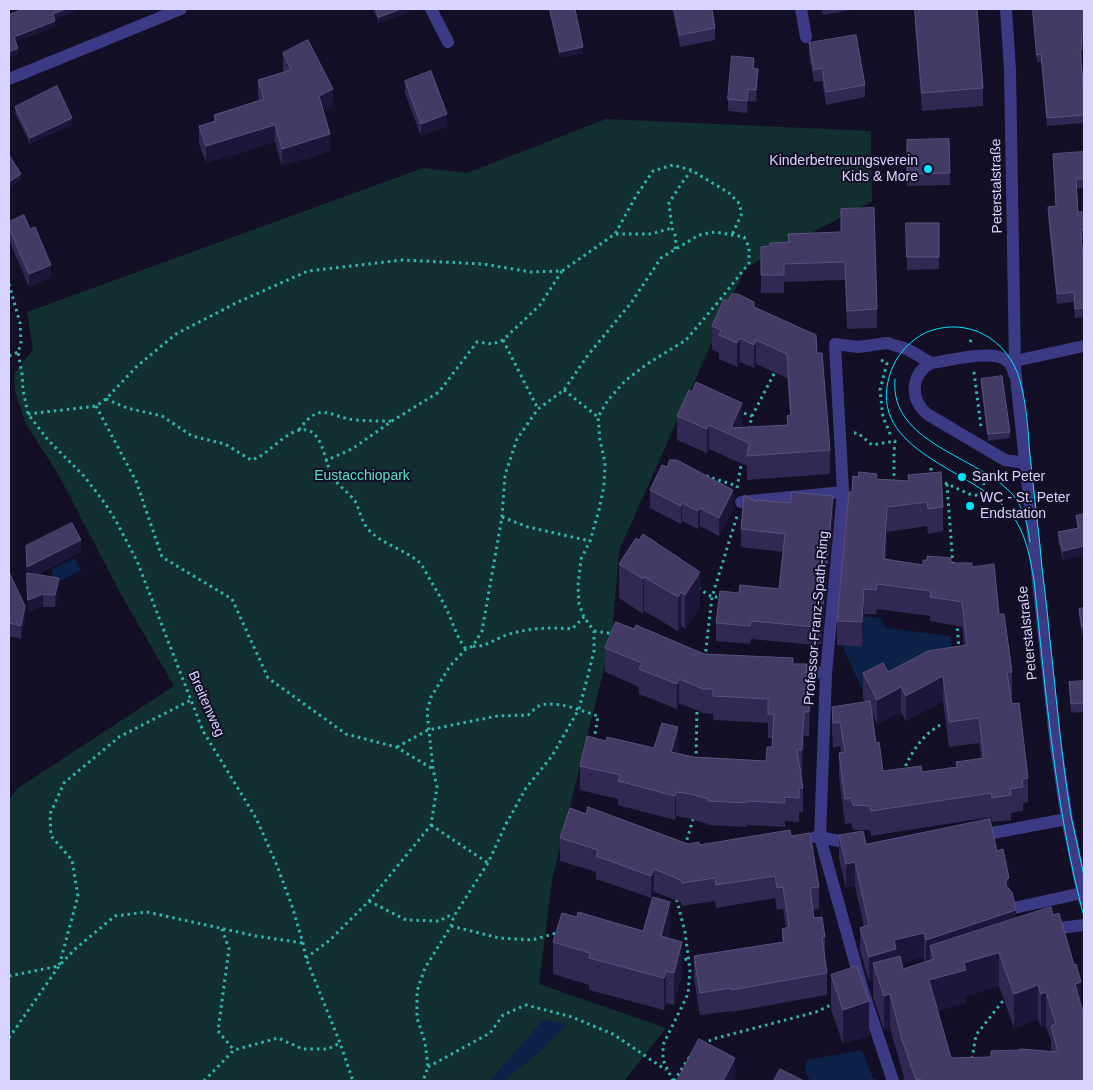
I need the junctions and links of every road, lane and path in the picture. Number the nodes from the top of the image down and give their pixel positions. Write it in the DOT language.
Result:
graph roads {
  1 [pos="181,9"];
  2 [pos="431,9"];
  3 [pos="801,9"];
  4 [pos="1009,9"];
  5 [pos="806,37"];
  6 [pos="448,42"];
  7 [pos="9,79"];
  8 [pos="691,170"];
  9 [pos="672,228"];
  10 [pos="616,234"];
  11 [pos="732,235"];
  12 [pos="675,249"];
  13 [pos="562,271"];
  14 [pos="9,284"];
  15 [pos="719,301"];
  16 [pos="727,305"];
  17 [pos="503,340"];
  18 [pos="867,345"];
  19 [pos="1084,346"];
  20 [pos="18,352"];
  21 [pos="9,356"];
  22 [pos="1015,361"];
  23 [pos="931,363"];
  24 [pos="775,372"];
  25 [pos="974,372"];
  26 [pos="1017,387"];
  27 [pos="564,390"];
  28 [pos="106,399"];
  29 [pos="96,406"];
  30 [pos="538,409"];
  31 [pos="735,409"];
  32 [pos="28,414"];
  33 [pos="752,416"];
  34 [pos="598,417"];
  35 [pos="392,421"];
  36 [pos="299,430"];
  37 [pos="748,433"];
  38 [pos="840,434"];
  39 [pos="981,434"];
  40 [pos="891,436"];
  41 [pos="744,451"];
  42 [pos="326,461"];
  43 [pos="1025,463"];
  44 [pos="931,468"];
  45 [pos="702,474"];
  46 [pos="931,476"];
  47 [pos="983,477"];
  48 [pos="923,478"];
  49 [pos="901,483"];
  50 [pos="894,484"];
  51 [pos="947,484"];
  52 [pos="886,485"];
  53 [pos="984,485"];
  54 [pos="737,486"];
  55 [pos="843,492"];
  56 [pos="983,494"];
  57 [pos="741,502"];
  58 [pos="502,517"];
  59 [pos="590,541"];
  60 [pos="953,572"];
  61 [pos="690,584"];
  62 [pos="712,596"];
  63 [pos="730,598"];
  64 [pos="584,617"];
  65 [pos="957,620"];
  66 [pos="594,631"];
  67 [pos="617,634"];
  68 [pos="473,646"];
  69 [pos="466,649"];
  70 [pos="959,650"];
  71 [pos="704,664"];
  72 [pos="779,669"];
  73 [pos="826,673"];
  74 [pos="191,700"];
  75 [pos="697,707"];
  76 [pos="579,710"];
  77 [pos="942,724"];
  78 [pos="428,730"];
  79 [pos="593,745"];
  80 [pos="396,747"];
  81 [pos="696,763"];
  82 [pos="433,769"];
  83 [pos="900,779"];
  84 [pos="694,808"];
  85 [pos="1067,819"];
  86 [pos="431,825"];
  87 [pos="820,837"];
  88 [pos="802,839"];
  89 [pos="960,840"];
  90 [pos="867,847"];
  91 [pos="683,852"];
  92 [pos="488,863"];
  93 [pos="676,892"];
  94 [pos="1083,897"];
  95 [pos="369,901"];
  96 [pos="1014,908"];
  97 [pos="454,916"];
  98 [pos="1084,925"];
  99 [pos="451,926"];
  100 [pos="222,929"];
  101 [pos="568,933"];
  102 [pos="1042,935"];
  103 [pos="303,943"];
  104 [pos="671,956"];
  105 [pos="306,958"];
  106 [pos="690,960"];
  107 [pos="59,966"];
  108 [pos="9,976"];
  109 [pos="867,989"];
  110 [pos="1010,998"];
  111 [pos="9,1038"];
  112 [pos="340,1043"];
  113 [pos="698,1047"];
  114 [pos="234,1050"];
  115 [pos="694,1050"];
  116 [pos="428,1067"];
  117 [pos="970,1068"];
  118 [pos="667,1071"];
  119 [pos="204,1081"];
  120 [pos="353,1081"];
  121 [pos="423,1081"];
  122 [pos="674,1081"];
  123 [pos="893,1081"];
  1 -- 7 [label="street"];
  2 -- 6 [label="street"];
  3 -- 5 [label="street"];
  4 -- 22 [label="street, Peterstalstraße"];
  8 -- 9 [label="path"];
  8 -- 10 [label="path"];
  8 -- 11 [label="path"];
  9 -- 10 [label="path"];
  9 -- 12 [label="path"];
  10 -- 13 [label="path"];
  11 -- 12 [label="path"];
  11 -- 15 [label="path"];
  12 -- 27 [label="path"];
  13 -- 17 [label="path"];
  13 -- 28 [label="path"];
  14 -- 20 [label="path, Breitenweg"];
  15 -- 16 [label="path"];
  15 -- 34 [label="path"];
  17 -- 30 [label="path"];
  17 -- 35 [label="path"];
  18 -- 23 [label="street, Professor-Franz-Spath-Ring"];
  18 -- 38 [label="street, Professor-Franz-Spath-Ring"];
  18 -- 40 [label="path"];
  19 -- 22 [label="street"];
  20 -- 21 [label="path"];
  20 -- 32 [label="path, Breitenweg"];
  22 -- 26 [label="street, Peterstalstraße"];
  23 -- 26 [label="street"];
  23 -- 43 [label="street"];
  24 -- 33 [label="path"];
  25 -- 39 [label="path"];
  26 -- 43 [label="street, Peterstalstraße"];
  27 -- 30 [label="path"];
  27 -- 34 [label="path"];
  28 -- 29 [label="path"];
  28 -- 36 [label="path"];
  29 -- 32 [label="path"];
  29 -- 80 [label="path"];
  30 -- 58 [label="path"];
  31 -- 33 [label="path"];
  32 -- 74 [label="path, Breitenweg"];
  33 -- 37 [label="path"];
  34 -- 59 [label="path"];
  35 -- 36 [label="path"];
  35 -- 42 [label="path"];
  36 -- 42 [label="path"];
  38 -- 50 [label="path"];
  38 -- 55 [label="street, Professor-Franz-Spath-Ring"];
  41 -- 54 [label="path"];
  42 -- 69 [label="path"];
  43 -- 85 [label="street, Peterstalstraße"];
  44 -- 46 [label="path"];
  45 -- 54 [label="path"];
  46 -- 48 [label="path"];
  46 -- 51 [label="path"];
  47 -- 53 [label="path"];
  49 -- 50 [label="path"];
  50 -- 52 [label="path"];
  51 -- 56 [label="path"];
  51 -- 60 [label="path"];
  54 -- 57 [label="path"];
  55 -- 57 [label="street"];
  55 -- 73 [label="street, Professor-Franz-Spath-Ring"];
  57 -- 62 [label="path"];
  58 -- 59 [label="path"];
  58 -- 68 [label="path"];
  59 -- 64 [label="path"];
  61 -- 62 [label="path"];
  62 -- 63 [label="path"];
  62 -- 71 [label="path"];
  64 -- 66 [label="path"];
  64 -- 68 [label="path"];
  65 -- 70 [label="path"];
  66 -- 67 [label="path"];
  66 -- 76 [label="path"];
  68 -- 69 [label="path"];
  69 -- 78 [label="path"];
  72 -- 73 [label="street"];
  73 -- 87 [label="street, Professor-Franz-Spath-Ring"];
  74 -- 103 [label="path, Breitenweg"];
  74 -- 107 [label="path"];
  75 -- 81 [label="path"];
  76 -- 78 [label="path"];
  76 -- 79 [label="path"];
  76 -- 92 [label="path"];
  77 -- 83 [label="path"];
  78 -- 80 [label="path"];
  78 -- 82 [label="path"];
  80 -- 82 [label="path"];
  82 -- 86 [label="path"];
  84 -- 91 [label="path"];
  85 -- 89 [label="street"];
  85 -- 94 [label="street, Peterstalstraße"];
  86 -- 92 [label="path"];
  86 -- 95 [label="path"];
  87 -- 88 [label="street"];
  87 -- 90 [label="street"];
  87 -- 109 [label="street, Professor-Franz-Spath-Ring"];
  92 -- 97 [label="path"];
  93 -- 106 [label="path"];
  94 -- 96 [label="street"];
  95 -- 97 [label="path"];
  95 -- 105 [label="path"];
  97 -- 99 [label="path"];
  98 -- 102 [label="street"];
  99 -- 101 [label="path"];
  99 -- 116 [label="path"];
  100 -- 103 [label="path"];
  100 -- 107 [label="path"];
  100 -- 114 [label="path"];
  103 -- 105 [label="path, Breitenweg"];
  104 -- 106 [label="path"];
  105 -- 112 [label="path, Breitenweg"];
  106 -- 118 [label="path"];
  107 -- 108 [label="path"];
  107 -- 111 [label="path"];
  109 -- 113 [label="path"];
  109 -- 123 [label="street, Professor-Franz-Spath-Ring"];
  110 -- 117 [label="path"];
  112 -- 114 [label="path"];
  112 -- 120 [label="path, Breitenweg"];
  114 -- 119 [label="path"];
  115 -- 122 [label="path"];
  116 -- 118 [label="path"];
  116 -- 121 [label="path"];
  118 -- 122 [label="path"];
}
